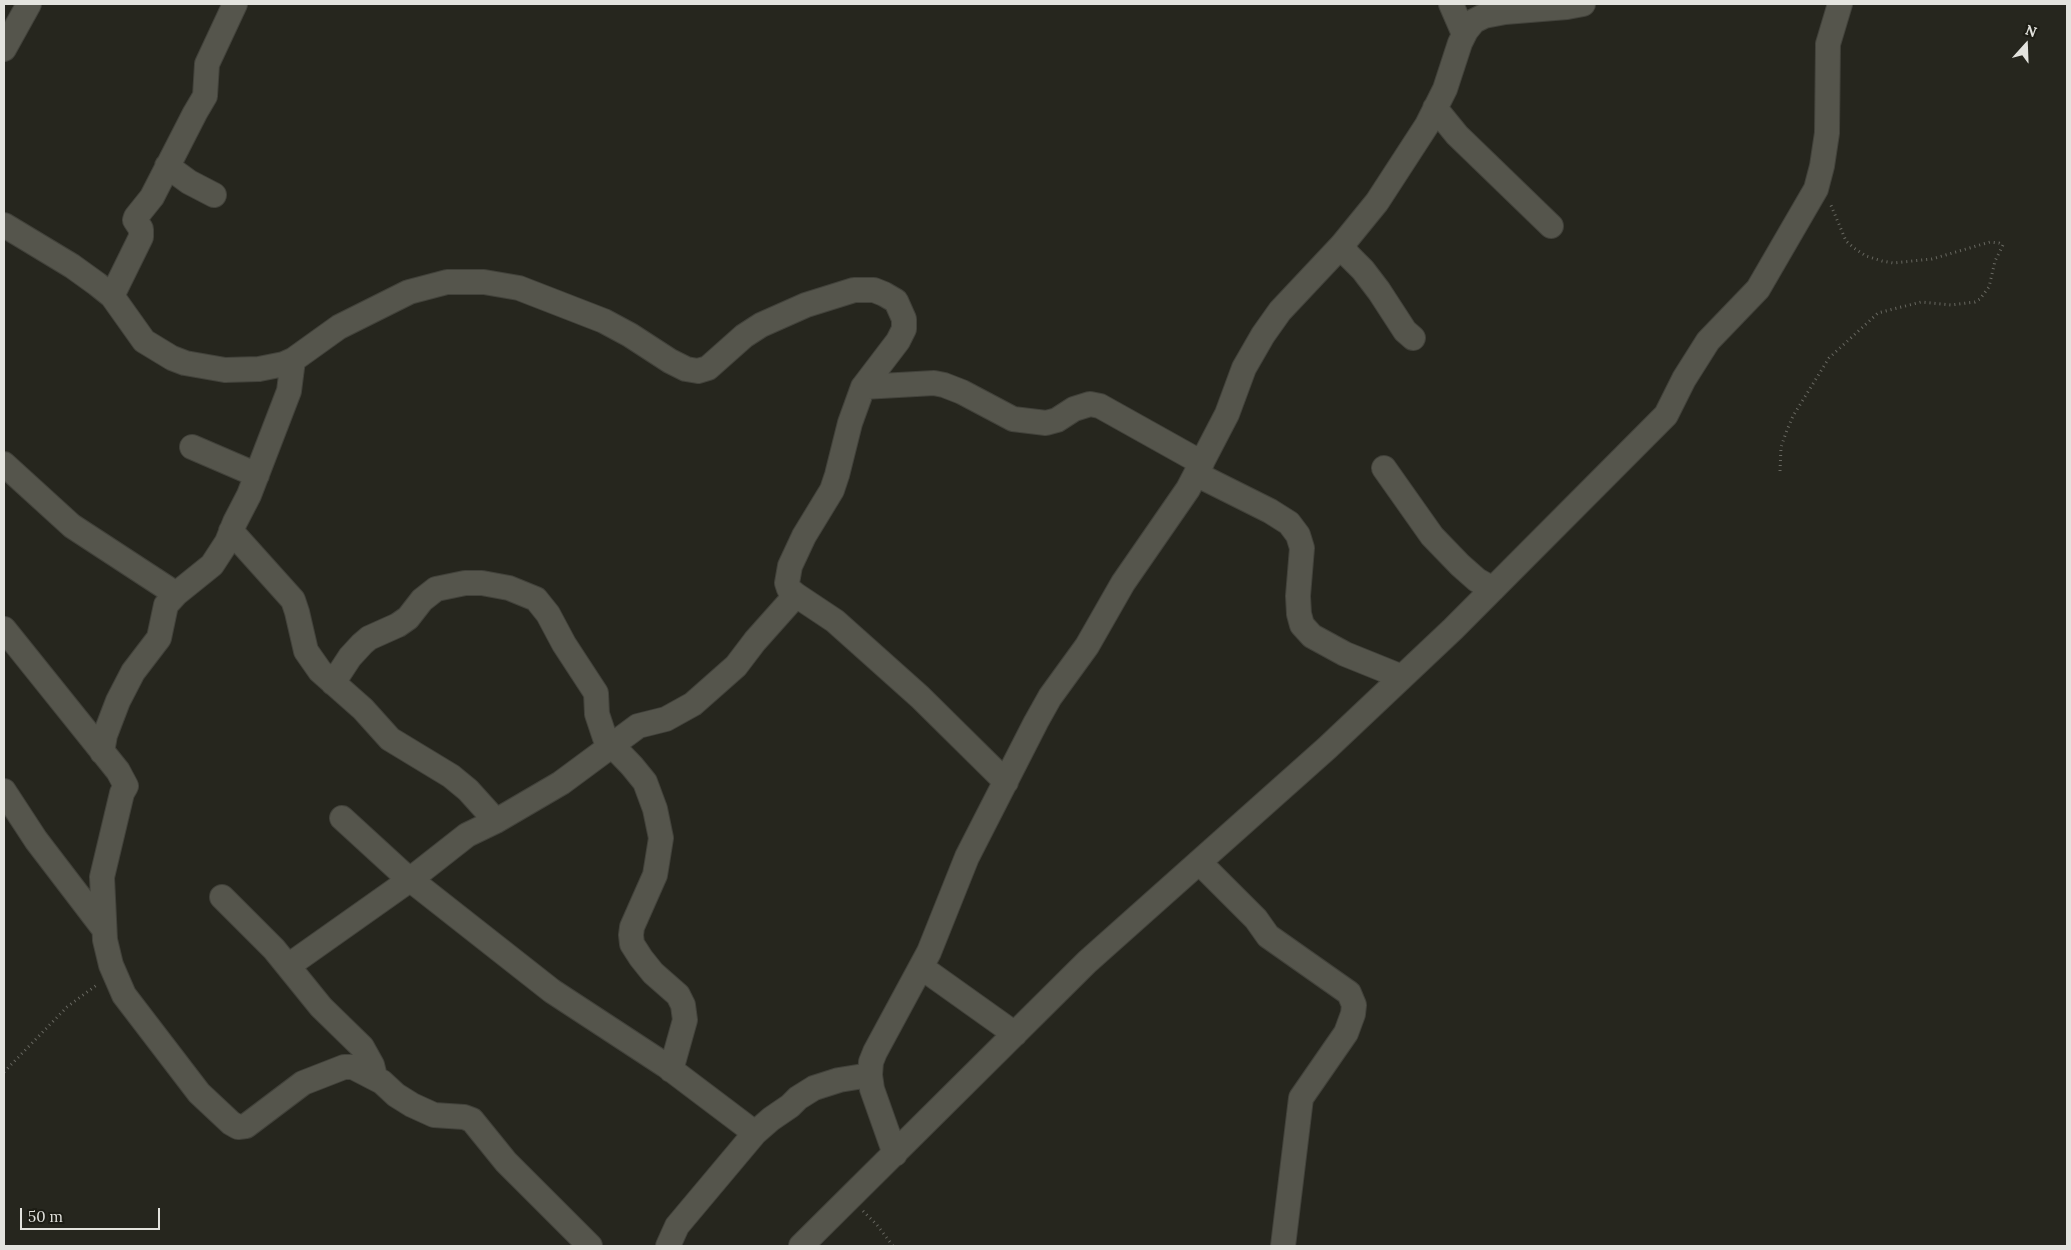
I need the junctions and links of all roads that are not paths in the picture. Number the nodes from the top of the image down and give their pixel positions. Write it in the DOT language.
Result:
graph roads {
  1 [pos="29,4"];
  2 [pos="235,4"];
  3 [pos="1451,4"];
  4 [pos="1584,4"];
  5 [pos="1840,4"];
  6 [pos="1464,34"];
  7 [pos="4,49"];
  8 [pos="1435,108"];
  9 [pos="167,166"];
  10 [pos="214,195"];
  11 [pos="4,225"];
  12 [pos="1551,226"];
  13 [pos="1342,244"];
  14 [pos="112,296"];
  15 [pos="1413,338"];
  16 [pos="293,360"];
  17 [pos="863,387"];
  18 [pos="192,447"];
  19 [pos="4,464"];
  20 [pos="1384,468"];
  21 [pos="1199,469"];
  22 [pos="257,475"];
  23 [pos="231,531"];
  24 [pos="1493,589"];
  25 [pos="176,594"];
  26 [pos="796,595"];
  27 [pos="4,629"];
  28 [pos="1402,678"];
  29 [pos="333,683"];
  30 [pos="611,746"];
  31 [pos="102,752"];
  32 [pos="1006,782"];
  33 [pos="4,791"];
  34 [pos="342,818"];
  35 [pos="496,821"];
  36 [pos="1199,862"];
  37 [pos="411,879"];
  38 [pos="222,896"];
  39 [pos="104,929"];
  40 [pos="288,966"];
  41 [pos="922,967"];
  42 [pos="1015,1034"];
  43 [pos="671,1070"];
  44 [pos="870,1075"];
  45 [pos="374,1077"];
  46 [pos="754,1133"];
  47 [pos="895,1154"];
  48 [pos="590,1246"];
  49 [pos="668,1246"];
  50 [pos="801,1246"];
  51 [pos="1283,1246"];
  1 -- 7 [label="street"];
  2 -- 9 [label="street"];
  3 -- 6 [label="street"];
  4 -- 6 [label="street"];
  5 -- 24 [label="street"];
  6 -- 8 [label="street"];
  8 -- 12 [label="street"];
  8 -- 13 [label="street"];
  9 -- 10 [label="street"];
  9 -- 14 [label="street"];
  11 -- 14 [label="street"];
  13 -- 15 [label="street"];
  13 -- 21 [label="street"];
  14 -- 16 [label="street"];
  16 -- 17 [label="street"];
  16 -- 22 [label="street"];
  17 -- 21 [label="street"];
  17 -- 26 [label="street"];
  18 -- 22 [label="street"];
  19 -- 25 [label="street"];
  20 -- 24 [label="street"];
  21 -- 28 [label="street"];
  21 -- 32 [label="street"];
  22 -- 23 [label="street"];
  23 -- 25 [label="street"];
  23 -- 29 [label="street"];
  24 -- 28 [label="street"];
  25 -- 31 [label="street"];
  26 -- 30 [label="street"];
  26 -- 32 [label="street"];
  27 -- 31 [label="street"];
  28 -- 36 [label="street"];
  29 -- 30 [label="street"];
  29 -- 35 [label="street"];
  30 -- 35 [label="street"];
  30 -- 43 [label="street"];
  31 -- 39 [label="street"];
  32 -- 41 [label="street"];
  33 -- 39 [label="street"];
  34 -- 37 [label="street"];
  35 -- 37 [label="street"];
  36 -- 42 [label="street"];
  36 -- 51 [label="street"];
  37 -- 40 [label="street"];
  37 -- 43 [label="street"];
  38 -- 40 [label="street"];
  39 -- 45 [label="street"];
  40 -- 45 [label="street"];
  41 -- 42 [label="street"];
  41 -- 44 [label="street"];
  42 -- 47 [label="street"];
  43 -- 46 [label="street"];
  44 -- 46 [label="street"];
  44 -- 47 [label="street"];
  45 -- 48 [label="street"];
  46 -- 49 [label="street"];
  47 -- 50 [label="street"];
}
